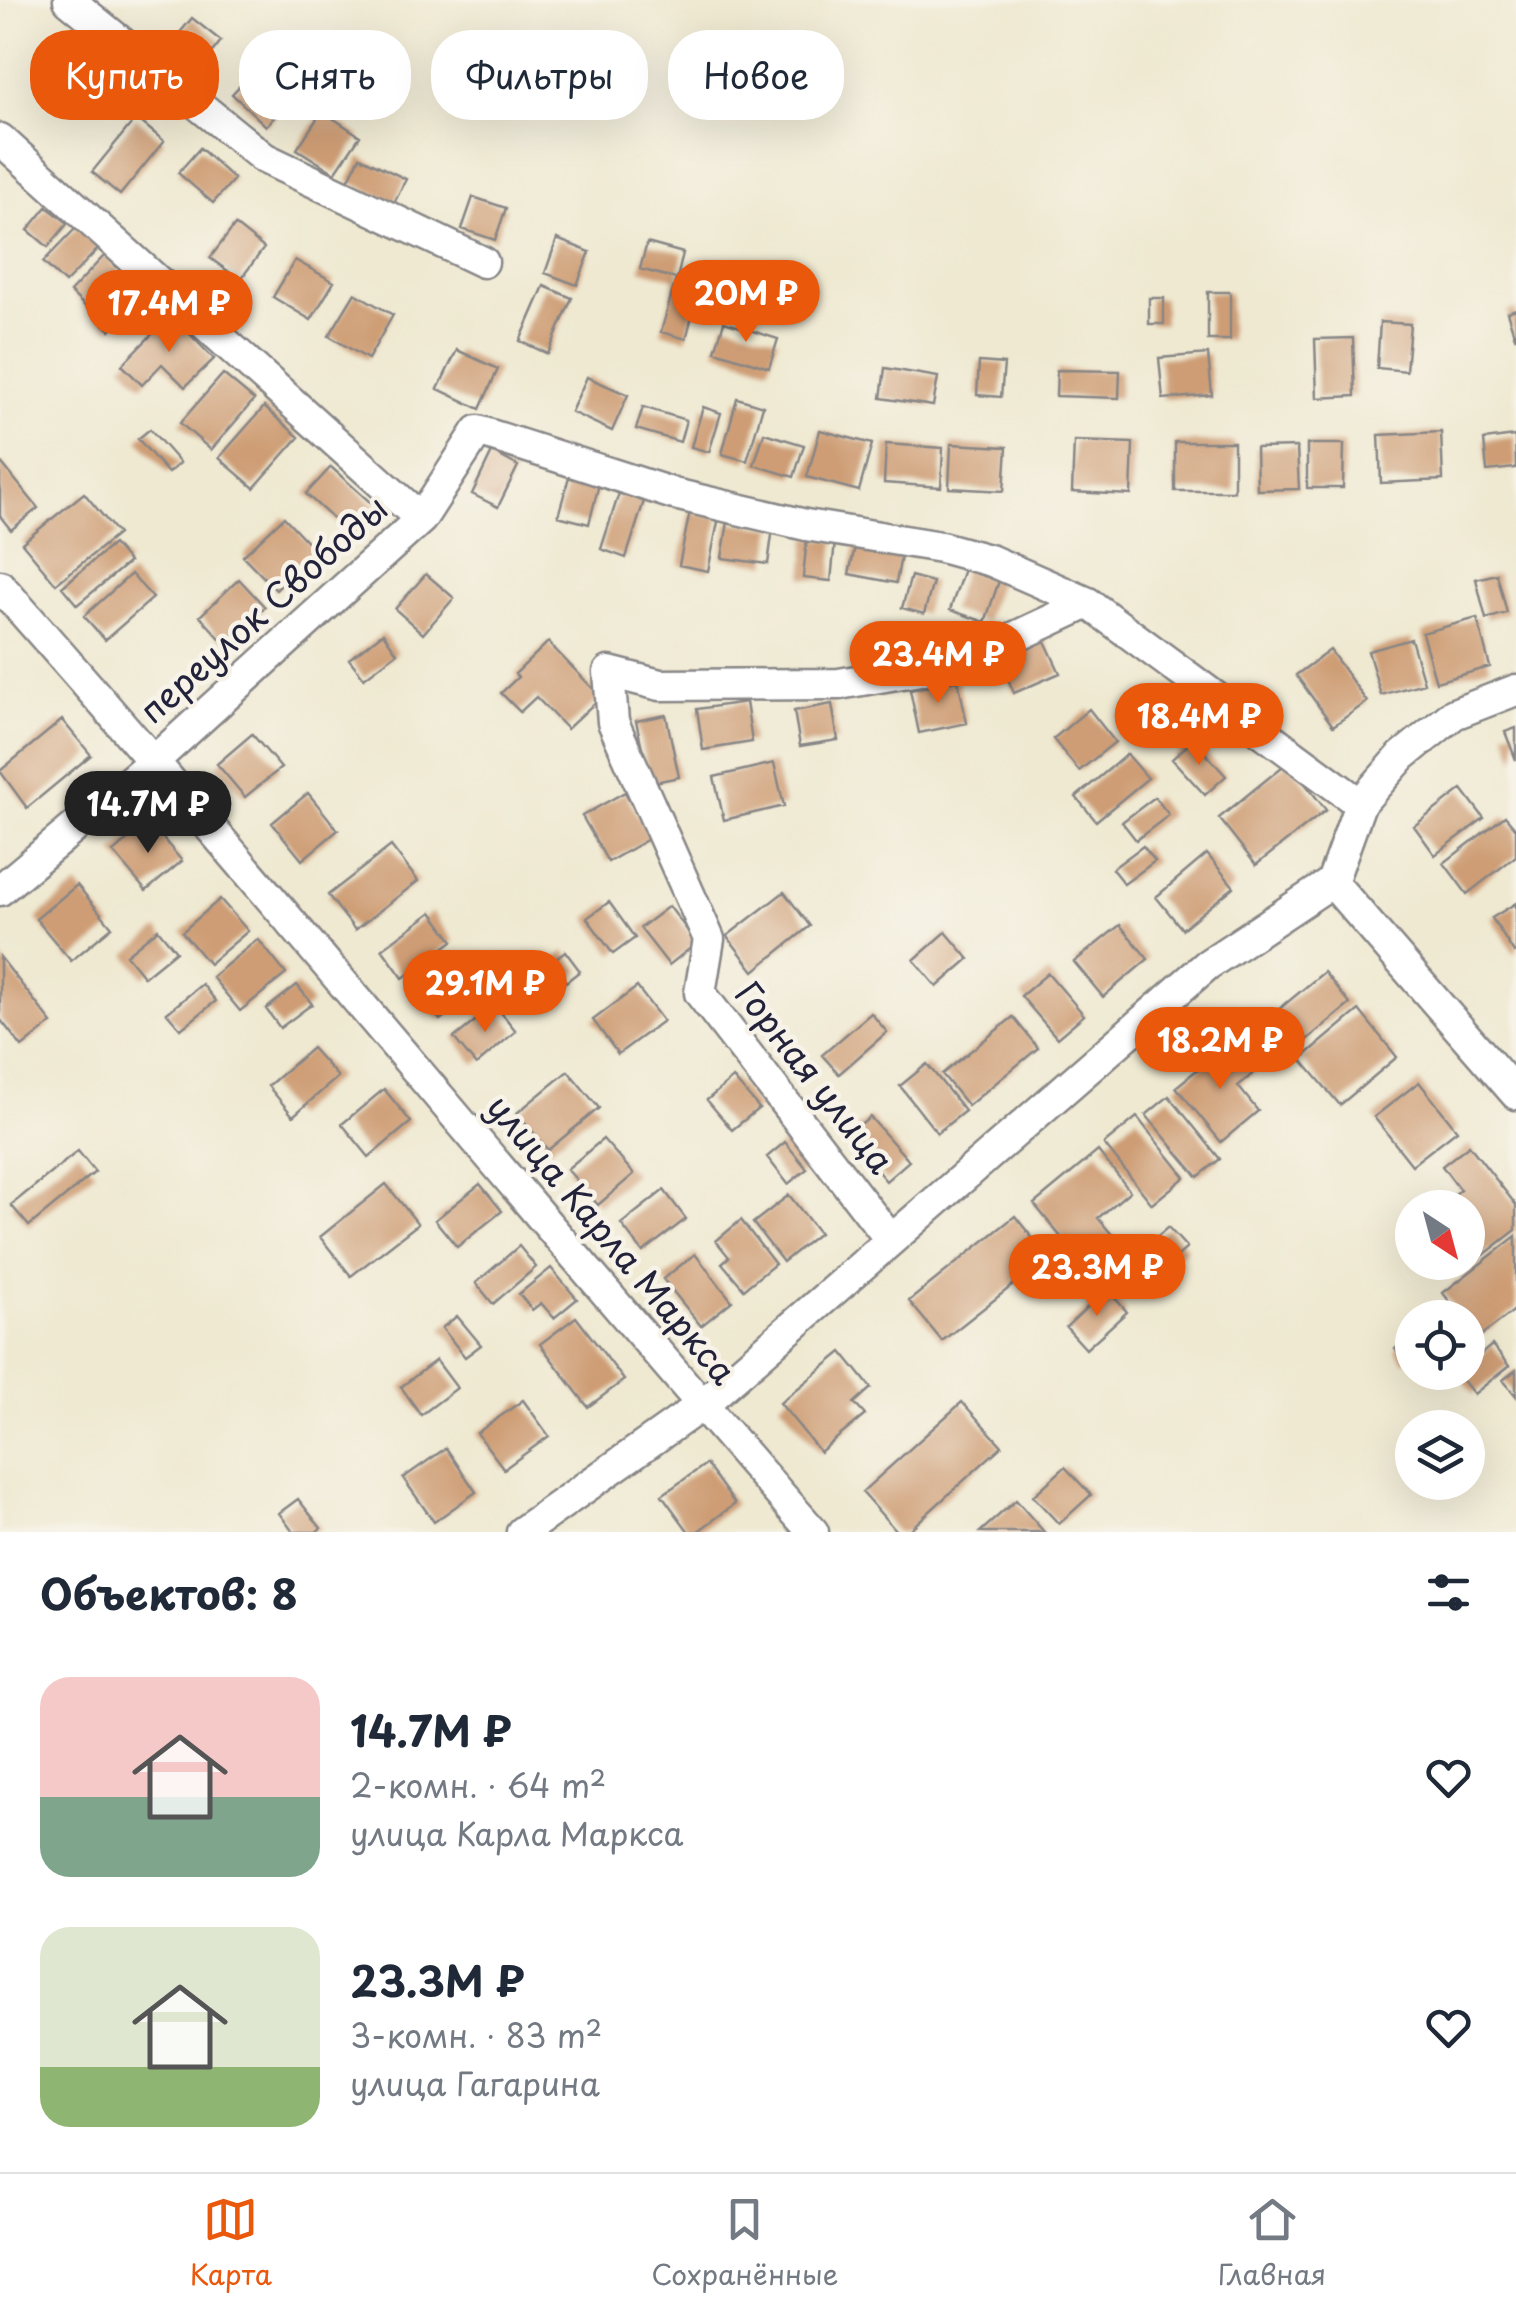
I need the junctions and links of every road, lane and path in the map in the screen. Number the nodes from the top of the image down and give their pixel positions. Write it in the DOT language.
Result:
graph roads {
  1 [pos="70,0"];
  2 [pos="0,139"];
  3 [pos="483,262"];
  4 [pos="421,519"];
  5 [pos="0,586"];
  6 [pos="1088,603"];
  7 [pos="1516,690"];
  8 [pos="155,760"];
  9 [pos="1360,804"];
  10 [pos="1332,882"];
  11 [pos="0,890"];
  12 [pos="1516,1094"];
  13 [pos="890,1239"];
  14 [pos="702,1406"];
  15 [pos="522,1532"];
  16 [pos="813,1532"];
  1 -- 3 [label="street"];
  2 -- 4 [label="street, переулок Свободы"];
  4 -- 6 [label="street"];
  4 -- 8 [label="street, переулок Свободы"];
  5 -- 8 [label="street, улица Карла Маркса"];
  6 -- 9 [label="street"];
  6 -- 13 [label="street, Горная улица"];
  7 -- 9 [label="street"];
  8 -- 11 [label="street, переулок Свободы"];
  8 -- 14 [label="street, улица Карла Маркса"];
  9 -- 10 [label="street"];
  10 -- 12 [label="street"];
  10 -- 13 [label="street"];
  13 -- 14 [label="street"];
  14 -- 15 [label="street"];
  14 -- 16 [label="street, улица Карла Маркса"];
}
